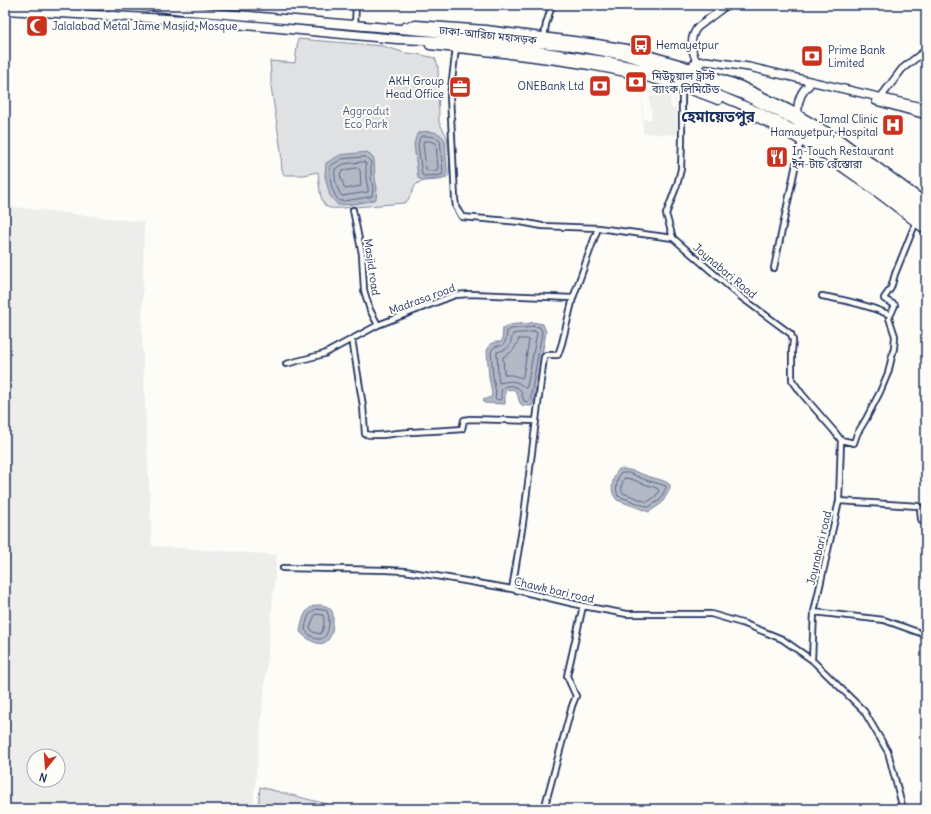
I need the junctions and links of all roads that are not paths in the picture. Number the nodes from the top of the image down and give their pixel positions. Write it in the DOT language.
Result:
graph roads {
  1 [pos="142,5"];
  2 [pos="356,5"];
  3 [pos="552,5"];
  4 [pos="727,5"];
  5 [pos="197,9"];
  6 [pos="5,10"];
  7 [pos="354,25"];
  8 [pos="397,29"];
  9 [pos="544,37"];
  10 [pos="397,39"];
  11 [pos="456,48"];
  12 [pos="926,50"];
  13 [pos="695,67"];
  14 [pos="809,85"];
  15 [pos="682,87"];
  16 [pos="880,100"];
  17 [pos="926,108"];
  18 [pos="926,114"];
  19 [pos="798,115"];
  20 [pos="801,140"];
  21 [pos="926,203"];
  22 [pos="353,210"];
  23 [pos="926,213"];
  24 [pos="916,222"];
  25 [pos="926,223"];
  26 [pos="598,228"];
  27 [pos="926,230"];
  28 [pos="673,238"];
  29 [pos="774,268"];
  30 [pos="822,296"];
  31 [pos="573,298"];
  32 [pos="889,316"];
  33 [pos="378,325"];
  34 [pos="352,339"];
  35 [pos="286,364"];
  36 [pos="536,421"];
  37 [pos="841,440"];
  38 [pos="839,501"];
  39 [pos="926,521"];
  40 [pos="283,568"];
  41 [pos="512,588"];
  42 [pos="582,606"];
  43 [pos="814,612"];
  44 [pos="926,635"];
  45 [pos="812,660"];
  46 [pos="544,809"];
  47 [pos="904,809"];
  1 -- 5 [label="highway, ঢাকা-আরিচা মহাসড়ক"];
  2 -- 7 [label="street"];
  3 -- 9 [label="street"];
  4 -- 13 [label="street"];
  5 -- 7 [label="highway, ঢাকা-আরিচা মহাসড়ক"];
  6 -- 10 [label="highway, ঢাকা-আরিচা মহাসড়ক"];
  7 -- 8 [label="highway, ঢাকা-আরিচা মহাসড়ক"];
  8 -- 9 [label="highway"];
  8 -- 23 [label="highway, ঢাকা-আরিচা মহাসড়ক"];
  9 -- 13 [label="highway"];
  10 -- 11 [label="highway"];
  10 -- 25 [label="highway, ঢাকা-আরিচা মহাসড়ক"];
  11 -- 15 [label="highway"];
  11 -- 26 [label="street"];
  12 -- 16 [label="street"];
  13 -- 14 [label="main road"];
  13 -- 16 [label="main road"];
  13 -- 19 [label="highway"];
  14 -- 16 [label="main road"];
  14 -- 19 [label="main road"];
  15 -- 20 [label="highway"];
  15 -- 28 [label="street"];
  16 -- 17 [label="main road"];
  16 -- 18 [label="main road"];
  19 -- 21 [label="highway"];
  20 -- 24 [label="highway"];
  20 -- 29 [label="street"];
  22 -- 33 [label="street, Masjid road"];
  24 -- 27 [label="highway"];
  24 -- 32 [label="street"];
  26 -- 28 [label="street"];
  26 -- 31 [label="street"];
  28 -- 37 [label="street, Joynabari Road"];
  30 -- 32 [label="street"];
  31 -- 33 [label="street, Madrasa road"];
  31 -- 36 [label="street"];
  32 -- 37 [label="street"];
  33 -- 34 [label="street, Madrasa road"];
  34 -- 35 [label="street, Madrasa road"];
  34 -- 36 [label="street"];
  36 -- 41 [label="street"];
  37 -- 38 [label="street, Joynabari road"];
  38 -- 39 [label="street"];
  38 -- 43 [label="street, Joynabari road"];
  40 -- 41 [label="street, Chawk bari road"];
  41 -- 42 [label="street, Chawk bari road"];
  42 -- 45 [label="street, Chawk bari road"];
  42 -- 46 [label="street"];
  43 -- 44 [label="street"];
  43 -- 45 [label="street, Joynabari road"];
  45 -- 47 [label="street, Chawk bari road"];
}
